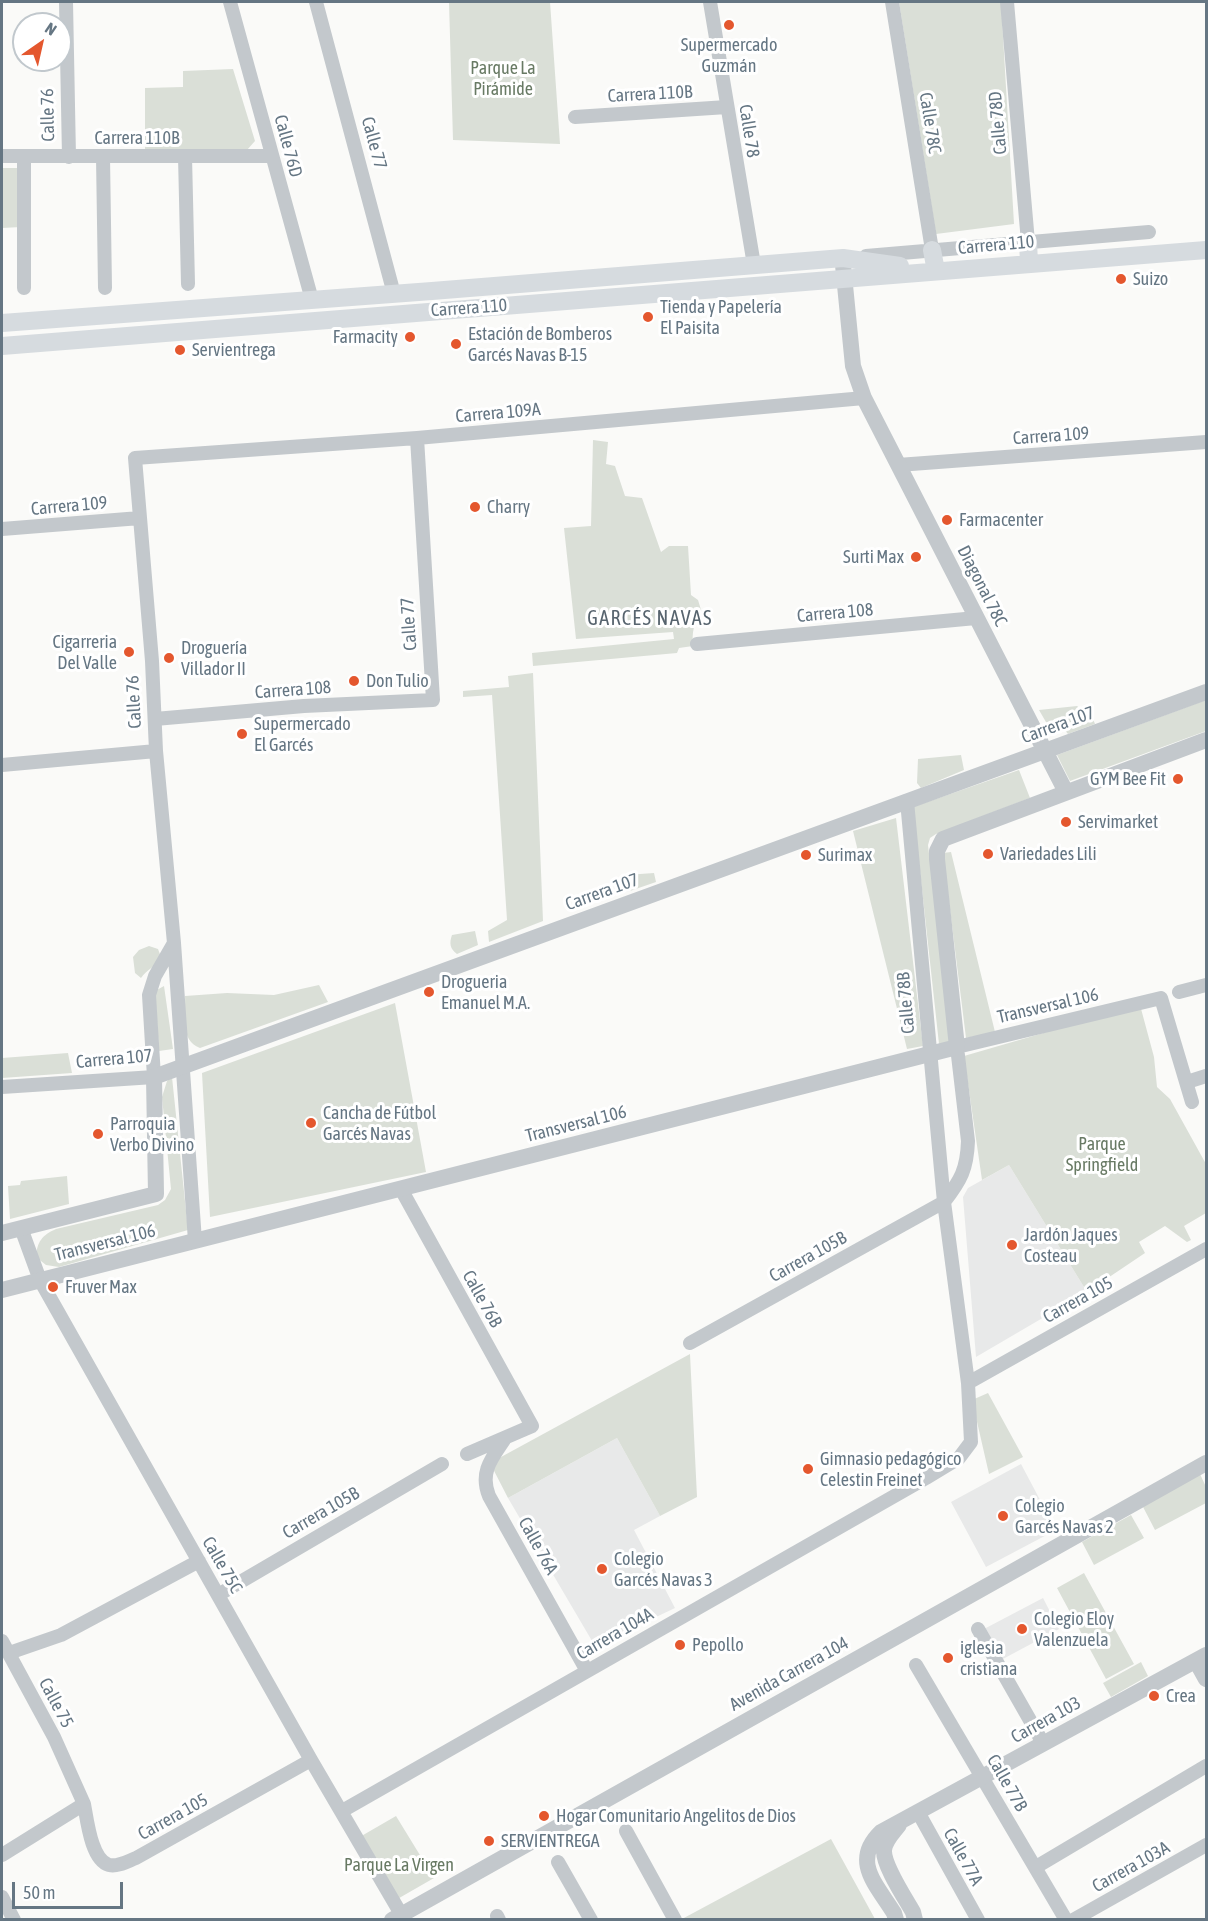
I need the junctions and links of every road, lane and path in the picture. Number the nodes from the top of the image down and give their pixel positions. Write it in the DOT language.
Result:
graph roads {
  1 [pos="66,2"];
  2 [pos="230,2"];
  3 [pos="316,2"];
  4 [pos="710,2"];
  5 [pos="892,2"];
  6 [pos="1007,2"];
  7 [pos="727,107"];
  8 [pos="575,117"];
  9 [pos="2,156"];
  10 [pos="185,156"];
  11 [pos="272,156"];
  12 [pos="24,157"];
  13 [pos="69,157"];
  14 [pos="103,157"];
  15 [pos="1149,232"];
  16 [pos="1028,242"];
  17 [pos="932,250"];
  18 [pos="1206,250"];
  19 [pos="843,258"];
  20 [pos="1029,263"];
  21 [pos="754,266"];
  22 [pos="936,270"];
  23 [pos="845,278"];
  24 [pos="188,284"];
  25 [pos="24,288"];
  26 [pos="105,288"];
  27 [pos="432,291"];
  28 [pos="394,294"];
  29 [pos="312,300"];
  30 [pos="434,310"];
  31 [pos="2,323"];
  32 [pos="2,346"];
  33 [pos="864,398"];
  34 [pos="417,438"];
  35 [pos="1206,442"];
  36 [pos="135,458"];
  37 [pos="898,465"];
  38 [pos="140,518"];
  39 [pos="2,529"];
  40 [pos="976,618"];
  41 [pos="696,644"];
  42 [pos="1206,692"];
  43 [pos="433,700"];
  44 [pos="155,719"];
  45 [pos="1206,740"];
  46 [pos="1044,750"];
  47 [pos="156,751"];
  48 [pos="2,765"];
  49 [pos="1066,792"];
  50 [pos="906,801"];
  51 [pos="174,943"];
  52 [pos="1206,985"];
  53 [pos="1179,992"];
  54 [pos="957,1047"];
  55 [pos="930,1054"];
  56 [pos="184,1066"];
  57 [pos="1206,1076"];
  58 [pos="154,1077"];
  59 [pos="1187,1082"];
  60 [pos="2,1087"];
  61 [pos="1192,1102"];
  62 [pos="401,1189"];
  63 [pos="944,1202"];
  64 [pos="21,1228"];
  65 [pos="2,1233"];
  66 [pos="195,1241"];
  67 [pos="1206,1249"];
  68 [pos="40,1280"];
  69 [pos="2,1290"];
  70 [pos="690,1343"];
  71 [pos="968,1383"];
  72 [pos="506,1437"];
  73 [pos="966,1451"];
  74 [pos="467,1454"];
  75 [pos="1206,1463"];
  76 [pos="442,1464"];
  77 [pos="199,1561"];
  78 [pos="218,1594"];
  79 [pos="978,1629"];
  80 [pos="5,1647"];
  81 [pos="1201,1658"];
  82 [pos="916,1665"];
  83 [pos="588,1671"];
  84 [pos="1206,1679"];
  85 [pos="1043,1743"];
  86 [pos="311,1760"];
  87 [pos="1206,1766"];
  88 [pos="983,1776"];
  89 [pos="84,1804"];
  90 [pos="342,1811"];
  91 [pos="910,1816"];
  92 [pos="626,1831"];
  93 [pos="1206,1845"];
  94 [pos="2,1855"];
  95 [pos="558,1862"];
  96 [pos="1035,1867"];
  97 [pos="2,1897"];
  98 [pos="397,1917"];
  99 [pos="14,1920"];
  100 [pos="591,1920"];
  101 [pos="675,1920"];
  102 [pos="896,1920"];
  103 [pos="915,1920"];
  104 [pos="978,1920"];
  105 [pos="1066,1920"];
  106 [pos="1073,1920"];
  1 -- 13 [label="street, Calle 76"];
  2 -- 11 [label="street, Calle 76D"];
  3 -- 28 [label="street, Calle 77"];
  4 -- 7 [label="street, Calle 78"];
  5 -- 17 [label="street, Calle 78C"];
  6 -- 16 [label="street, Calle 78D"];
  7 -- 8 [label="street, Carrera 110B"];
  7 -- 21 [label="street, Calle 78"];
  9 -- 12 [label="street, Carrera 110B"];
  10 -- 11 [label="street, Carrera 110B"];
  10 -- 14 [label="street, Carrera 110B"];
  10 -- 24 [label="street"];
  11 -- 29 [label="street, Calle 76D"];
  12 -- 13 [label="street, Carrera 110B"];
  12 -- 25 [label="street"];
  13 -- 14 [label="street, Carrera 110B"];
  14 -- 26 [label="street"];
  15 -- 16 [label="street, Carrera 110"];
  16 -- 17 [label="street, Carrera 110"];
  16 -- 20 [label="main road"];
  17 -- 19 [label="street, Carrera 110"];
  17 -- 22 [label="main road"];
  18 -- 20 [label="main road, Carrera 110"];
  19 -- 21 [label="main road, Carrera 110"];
  19 -- 22 [label="main road, Carrera 110"];
  19 -- 23 [label="street"];
  20 -- 22 [label="main road, Carrera 110"];
  21 -- 27 [label="main road, Carrera 110"];
  22 -- 23 [label="main road, Carrera 110"];
  23 -- 30 [label="main road, Carrera 110"];
  23 -- 33 [label="street"];
  27 -- 28 [label="main road, Carrera 110"];
  27 -- 30 [label="main road"];
  28 -- 29 [label="main road, Carrera 110"];
  29 -- 31 [label="main road, Carrera 110"];
  30 -- 32 [label="main road, Carrera 110"];
  33 -- 34 [label="street, Carrera 109A"];
  33 -- 37 [label="street, Diagonal 78C"];
  34 -- 36 [label="street, Carrera 109A"];
  34 -- 43 [label="street, Calle 77"];
  35 -- 37 [label="street, Carrera 109"];
  36 -- 38 [label="street, Calle 76"];
  37 -- 40 [label="street, Diagonal 78C"];
  38 -- 39 [label="street, Carrera 109"];
  38 -- 44 [label="street, Calle 76"];
  40 -- 41 [label="street, Carrera 108"];
  40 -- 46 [label="street, Diagonal 78C"];
  42 -- 46 [label="street, Carrera 107"];
  43 -- 44 [label="street, Carrera 108"];
  44 -- 47 [label="street, Calle 76"];
  45 -- 49 [label="street"];
  46 -- 49 [label="street, Diagonal 78C"];
  46 -- 50 [label="street, Carrera 107"];
  47 -- 48 [label="street"];
  47 -- 51 [label="street, Calle 76"];
  49 -- 54 [label="street"];
  50 -- 55 [label="street, Calle 78B"];
  50 -- 56 [label="street, Carrera 107"];
  51 -- 56 [label="street, Calle 76"];
  51 -- 58 [label="street"];
  52 -- 53 [label="street"];
  54 -- 55 [label="street, Transversal 106"];
  54 -- 59 [label="street, Transversal 106"];
  54 -- 63 [label="street"];
  55 -- 62 [label="street, Transversal 106"];
  55 -- 63 [label="street, Calle 78B"];
  56 -- 58 [label="street, Carrera 107"];
  56 -- 66 [label="street, Calle 76"];
  57 -- 59 [label="street"];
  58 -- 60 [label="street, Carrera 107"];
  58 -- 64 [label="street, Transversal 106"];
  59 -- 61 [label="street"];
  62 -- 66 [label="street, Transversal 106"];
  62 -- 72 [label="street, Calle 76B"];
  63 -- 70 [label="street, Carrera 105B"];
  63 -- 71 [label="street, Calle 78B"];
  64 -- 65 [label="street, Transversal 106"];
  64 -- 68 [label="street, Calle 75C"];
  66 -- 68 [label="street, Transversal 106"];
  67 -- 71 [label="street, Carrera 105"];
  68 -- 69 [label="street, Transversal 106"];
  68 -- 77 [label="street, Calle 75C"];
  71 -- 73 [label="street, Calle 78B"];
  72 -- 74 [label="street"];
  72 -- 83 [label="street, Calle 76A"];
  73 -- 83 [label="street, Carrera 104A"];
  75 -- 98 [label="street, Avenida Carrera 104"];
  76 -- 78 [label="street, Carrera 105B"];
  77 -- 78 [label="street, Calle 75C"];
  77 -- 80 [label="street"];
  78 -- 86 [label="street, Calle 75C"];
  79 -- 85 [label="street"];
  80 -- 89 [label="street, Calle 75"];
  81 -- 84 [label="street"];
  81 -- 85 [label="street, Carrera 103"];
  82 -- 88 [label="street, Calle 77B"];
  83 -- 90 [label="street, Carrera 104A"];
  85 -- 88 [label="street, Carrera 103"];
  86 -- 89 [label="street, Carrera 105"];
  86 -- 90 [label="street, Calle 75C"];
  87 -- 96 [label="street"];
  88 -- 91 [label="street, Carrera 103"];
  88 -- 96 [label="street, Calle 77B"];
  89 -- 94 [label="street"];
  90 -- 98 [label="street, Calle 75C"];
  91 -- 102 [label="street"];
  91 -- 103 [label="street"];
  91 -- 104 [label="street, Calle 77A"];
  92 -- 101 [label="street"];
  93 -- 106 [label="street, Carrera 103A"];
  95 -- 100 [label="street"];
  96 -- 105 [label="street, Calle 77B"];
  97 -- 99 [label="street"];
}
